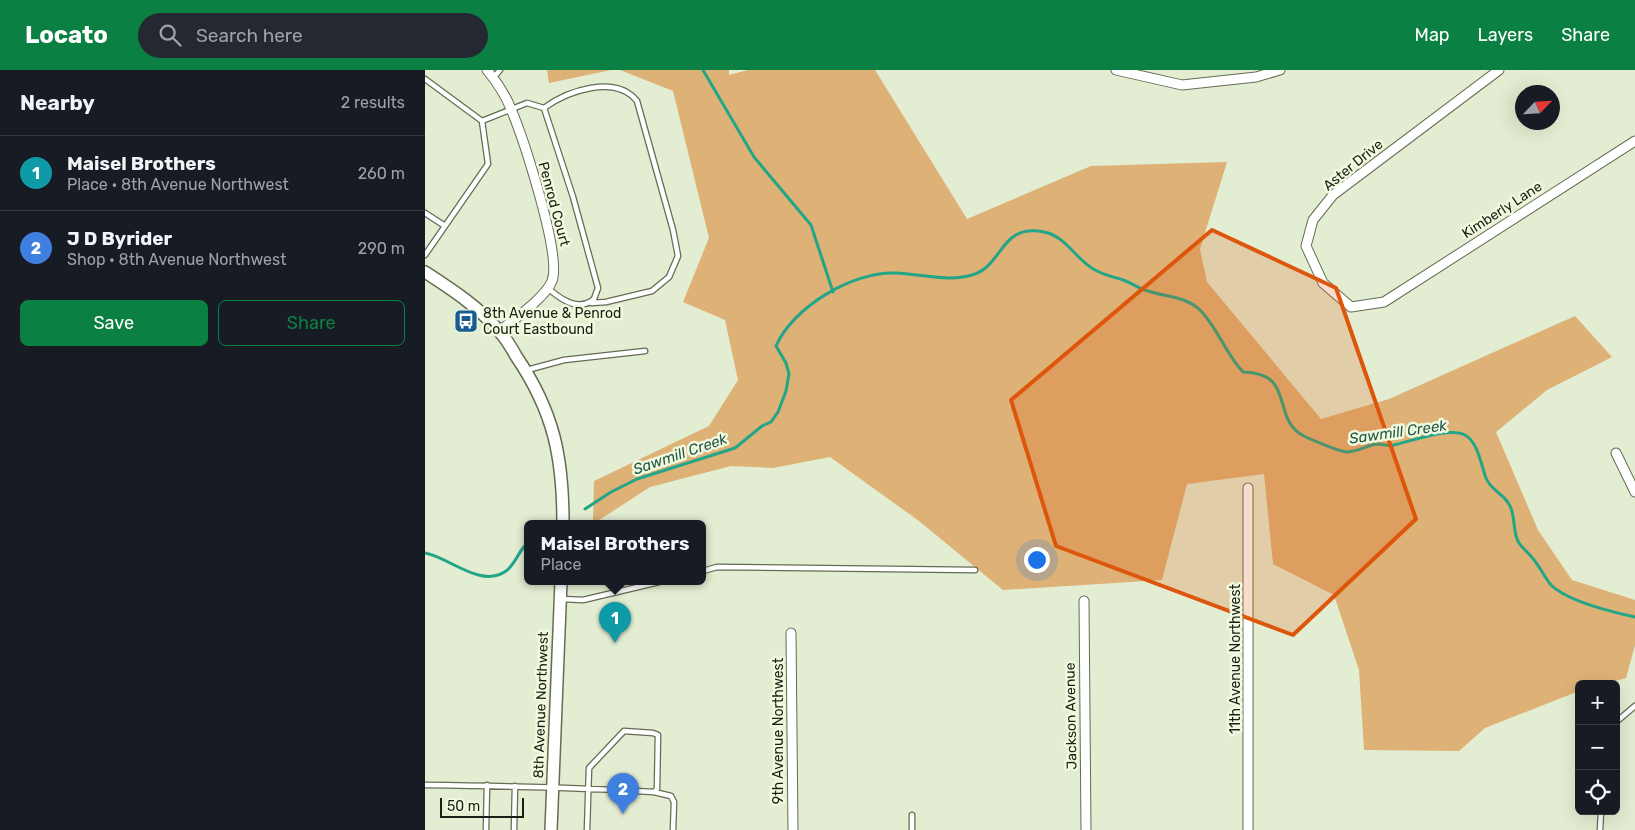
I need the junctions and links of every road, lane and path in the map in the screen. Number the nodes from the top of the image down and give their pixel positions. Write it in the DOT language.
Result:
graph roads {
  1 [pos="487,70"];
  2 [pos="500,70"];
  3 [pos="1115,70"];
  4 [pos="1280,70"];
  5 [pos="1499,70"];
  6 [pos="493,78"];
  7 [pos="425,79"];
  8 [pos="543,108"];
  9 [pos="511,109"];
  10 [pos="482,121"];
  11 [pos="1635,141"];
  12 [pos="425,213"];
  13 [pos="445,226"];
  14 [pos="425,255"];
  15 [pos="425,272"];
  16 [pos="548,288"];
  17 [pos="1384,302"];
  18 [pos="589,303"];
  19 [pos="500,331"];
  20 [pos="645,351"];
  21 [pos="526,370"];
  22 [pos="1616,453"];
  23 [pos="1248,488"];
  24 [pos="1635,492"];
  25 [pos="563,520"];
  26 [pos="706,570"];
  27 [pos="975,570"];
  28 [pos="561,585"];
  29 [pos="646,585"];
  30 [pos="560,599"];
  31 [pos="1084,601"];
  32 [pos="791,633"];
  33 [pos="1635,706"];
  34 [pos="1620,719"];
  35 [pos="425,785"];
  36 [pos="487,786"];
  37 [pos="515,786"];
  38 [pos="553,786"];
  39 [pos="587,788"];
  40 [pos="654,792"];
  41 [pos="912,815"];
  42 [pos="1601,815"];
  43 [pos="486,830"];
  44 [pos="514,830"];
  45 [pos="551,830"];
  46 [pos="587,830"];
  47 [pos="673,830"];
  48 [pos="793,830"];
  49 [pos="912,830"];
  50 [pos="1086,830"];
  51 [pos="1248,830"];
  52 [pos="1601,830"];
  1 -- 6 [label="street, Penrod Court"];
  2 -- 6 [label="lane"];
  3 -- 4 [label="street"];
  5 -- 17 [label="street, Aster Drive"];
  6 -- 9 [label="street, Penrod Court"];
  7 -- 10 [label="lane"];
  8 -- 9 [label="lane"];
  8 -- 18 [label="lane"];
  8 -- 18 [label="lane"];
  9 -- 10 [label="lane"];
  9 -- 16 [label="street, Penrod Court"];
  10 -- 13 [label="lane"];
  11 -- 17 [label="street, Kimberly Lane"];
  12 -- 13 [label="lane"];
  13 -- 14 [label="lane"];
  15 -- 19 [label="street"];
  16 -- 18 [label="lane"];
  16 -- 19 [label="street"];
  19 -- 21 [label="street"];
  20 -- 21 [label="lane"];
  21 -- 25 [label="street"];
  22 -- 24 [label="street"];
  23 -- 51 [label="street, 11th Avenue Northwest"];
  26 -- 27 [label="lane"];
  28 -- 30 [label="street, 8th Avenue Northwest"];
  29 -- 30 [label="lane"];
  30 -- 38 [label="street, 8th Avenue Northwest"];
  31 -- 50 [label="street, Jackson Avenue"];
  32 -- 48 [label="street, 9th Avenue Northwest"];
  33 -- 34 [label="lane"];
  35 -- 36 [label="lane"];
  36 -- 37 [label="lane"];
  36 -- 43 [label="lane"];
  37 -- 38 [label="lane"];
  37 -- 44 [label="lane"];
  38 -- 39 [label="lane"];
  38 -- 45 [label="street, 8th Avenue Northwest"];
  39 -- 40 [label="lane"];
  39 -- 40 [label="lane"];
  39 -- 46 [label="lane"];
  40 -- 47 [label="lane"];
  41 -- 49 [label="lane"];
  42 -- 52 [label="lane"];
}
